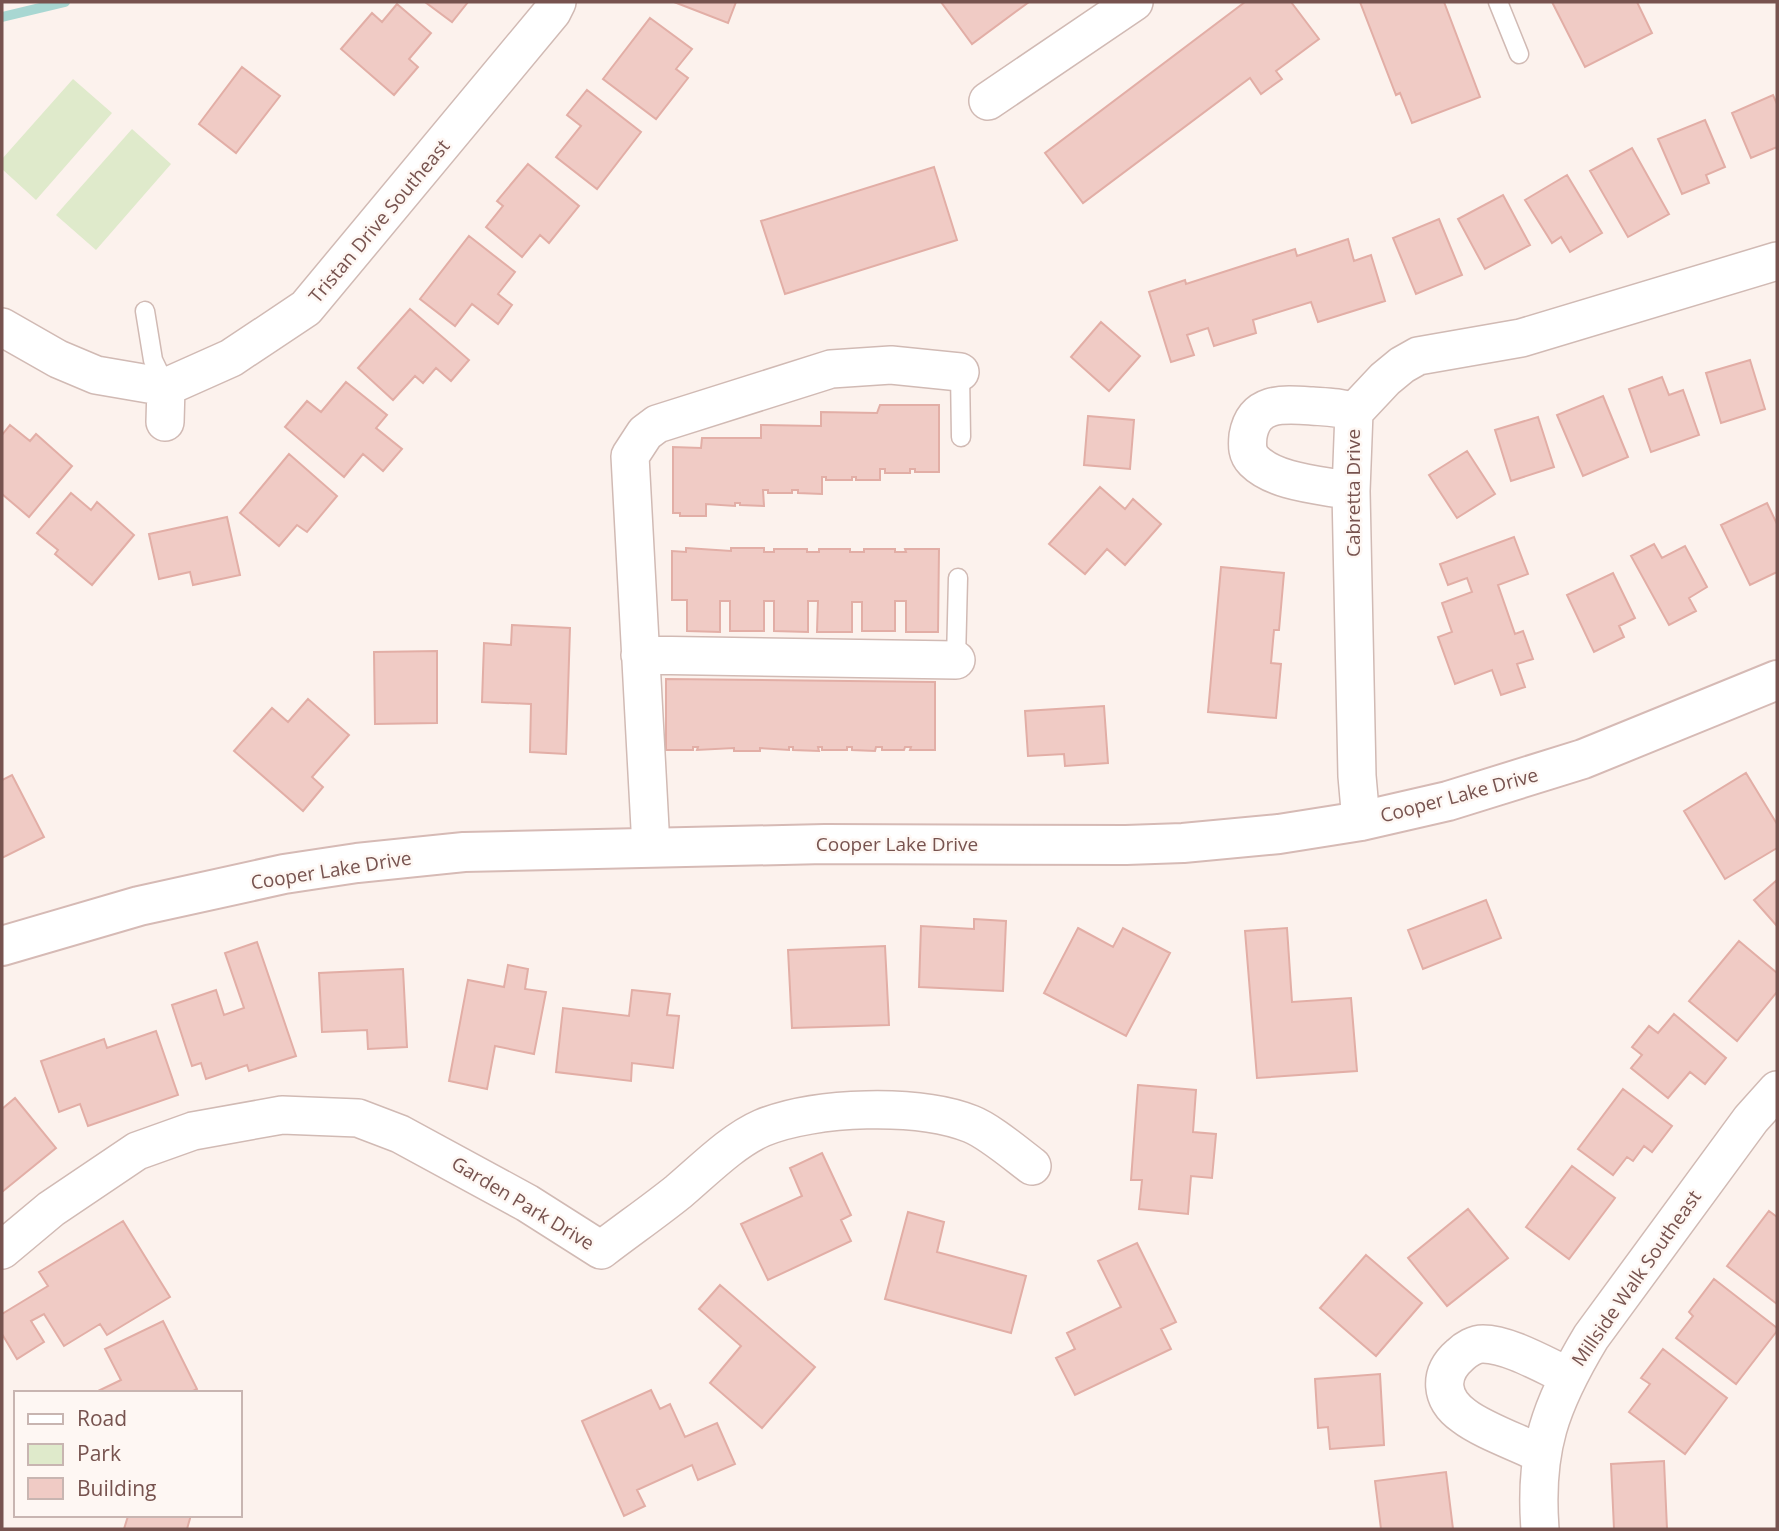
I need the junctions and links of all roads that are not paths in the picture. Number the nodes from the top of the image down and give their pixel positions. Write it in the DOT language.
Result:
graph roads {
  1 [pos="557,2"];
  2 [pos="1134,2"];
  3 [pos="1498,2"];
  4 [pos="1519,54"];
  5 [pos="988,101"];
  6 [pos="1777,261"];
  7 [pos="145,311"];
  8 [pos="2,327"];
  9 [pos="960,372"];
  10 [pos="165,404"];
  11 [pos="1354,412"];
  12 [pos="961,437"];
  13 [pos="1351,491"];
  14 [pos="958,578"];
  15 [pos="640,655"];
  16 [pos="956,660"];
  17 [pos="1777,680"];
  18 [pos="1361,821"];
  19 [pos="651,847"];
  20 [pos="2,946"];
  21 [pos="1777,1090"];
  22 [pos="1032,1166"];
  23 [pos="2,1250"];
  24 [pos="1568,1376"];
  25 [pos="1541,1454"];
  26 [pos="1540,1529"];
  1 -- 10 [label="street, Tristan Drive Southeast"];
  2 -- 5 [label="street"];
  3 -- 4 [label="lane"];
  6 -- 11 [label="street, Cabretta Drive"];
  7 -- 10 [label="lane"];
  8 -- 10 [label="street"];
  9 -- 12 [label="lane"];
  9 -- 15 [label="street"];
  11 -- 13 [label="street, Cabretta Drive"];
  11 -- 13 [label="street"];
  13 -- 18 [label="street, Cabretta Drive"];
  14 -- 16 [label="lane"];
  15 -- 16 [label="street"];
  15 -- 19 [label="street"];
  17 -- 18 [label="street, Cooper Lake Drive"];
  18 -- 19 [label="street, Cooper Lake Drive"];
  19 -- 20 [label="street, Cooper Lake Drive"];
  21 -- 24 [label="street, Millside Walk Southeast"];
  22 -- 23 [label="street, Garden Park Drive"];
  24 -- 25 [label="street, Millside Walk Southeast"];
  24 -- 25 [label="street"];
  25 -- 26 [label="street, Millside Walk Southeast"];
}
